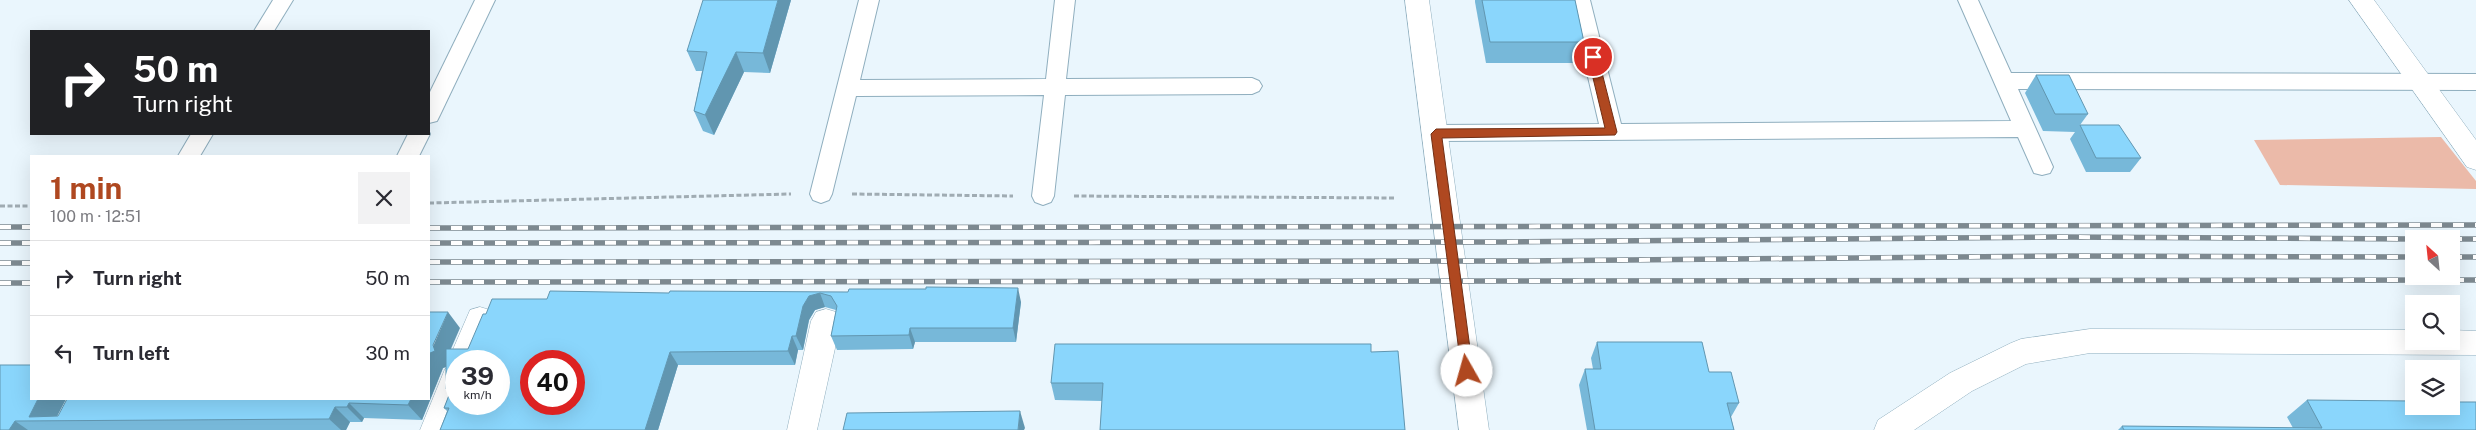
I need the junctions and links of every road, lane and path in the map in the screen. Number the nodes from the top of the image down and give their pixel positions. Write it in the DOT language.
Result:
graph roads {
  1 [pos="283,0"];
  2 [pos="485,0"];
  3 [pos="869,0"];
  4 [pos="1065,0"];
  5 [pos="1417,0"];
  6 [pos="1580,0"];
  7 [pos="1968,0"];
  8 [pos="2361,0"];
  9 [pos="265,30"];
  10 [pos="2004,81"];
  11 [pos="2476,82"];
  12 [pos="2420,83"];
  13 [pos="1252,86"];
  14 [pos="847,88"];
  15 [pos="1055,88"];
  16 [pos="430,113"];
  17 [pos="2025,129"];
  18 [pos="1612,132"];
  19 [pos="1436,134"];
  20 [pos="201,135"];
  21 [pos="418,135"];
  22 [pos="190,155"];
  23 [pos="408,155"];
  24 [pos="2476,160"];
  25 [pos="2042,167"];
  26 [pos="821,194"];
  27 [pos="1044,196"];
  28 [pos="1396,198"];
  29 [pos="430,203"];
  30 [pos="0,206"];
  31 [pos="30,206"];
  32 [pos="480,319"];
  33 [pos="826,321"];
  34 [pos="2476,343"];
  35 [pos="467,350"];
  36 [pos="445,405"];
  37 [pos="435,430"];
  38 [pos="802,430"];
  39 [pos="1474,430"];
  40 [pos="1889,430"];
  1 -- 9 [label="lane"];
  2 -- 16 [label="lane"];
  3 -- 14 [label="lane"];
  4 -- 15 [label="lane"];
  5 -- 19 [label="street"];
  6 -- 18 [label="lane"];
  7 -- 10 [label="lane"];
  8 -- 12 [label="street"];
  10 -- 12 [label="lane"];
  10 -- 17 [label="lane"];
  11 -- 12 [label="lane"];
  12 -- 24 [label="street"];
  13 -- 15 [label="lane"];
  14 -- 15 [label="lane"];
  14 -- 26 [label="lane"];
  15 -- 27 [label="lane"];
  17 -- 18 [label="lane"];
  17 -- 25 [label="lane"];
  18 -- 19 [label="lane"];
  19 -- 39 [label="street"];
  20 -- 22 [label="lane"];
  21 -- 23 [label="lane"];
  26 -- 27 [label="path"];
  26 -- 29 [label="path"];
  27 -- 28 [label="path"];
  30 -- 31 [label="path"];
  32 -- 35 [label="street"];
  33 -- 38 [label="street"];
  34 -- 40 [label="street"];
  36 -- 37 [label="street"];
}
